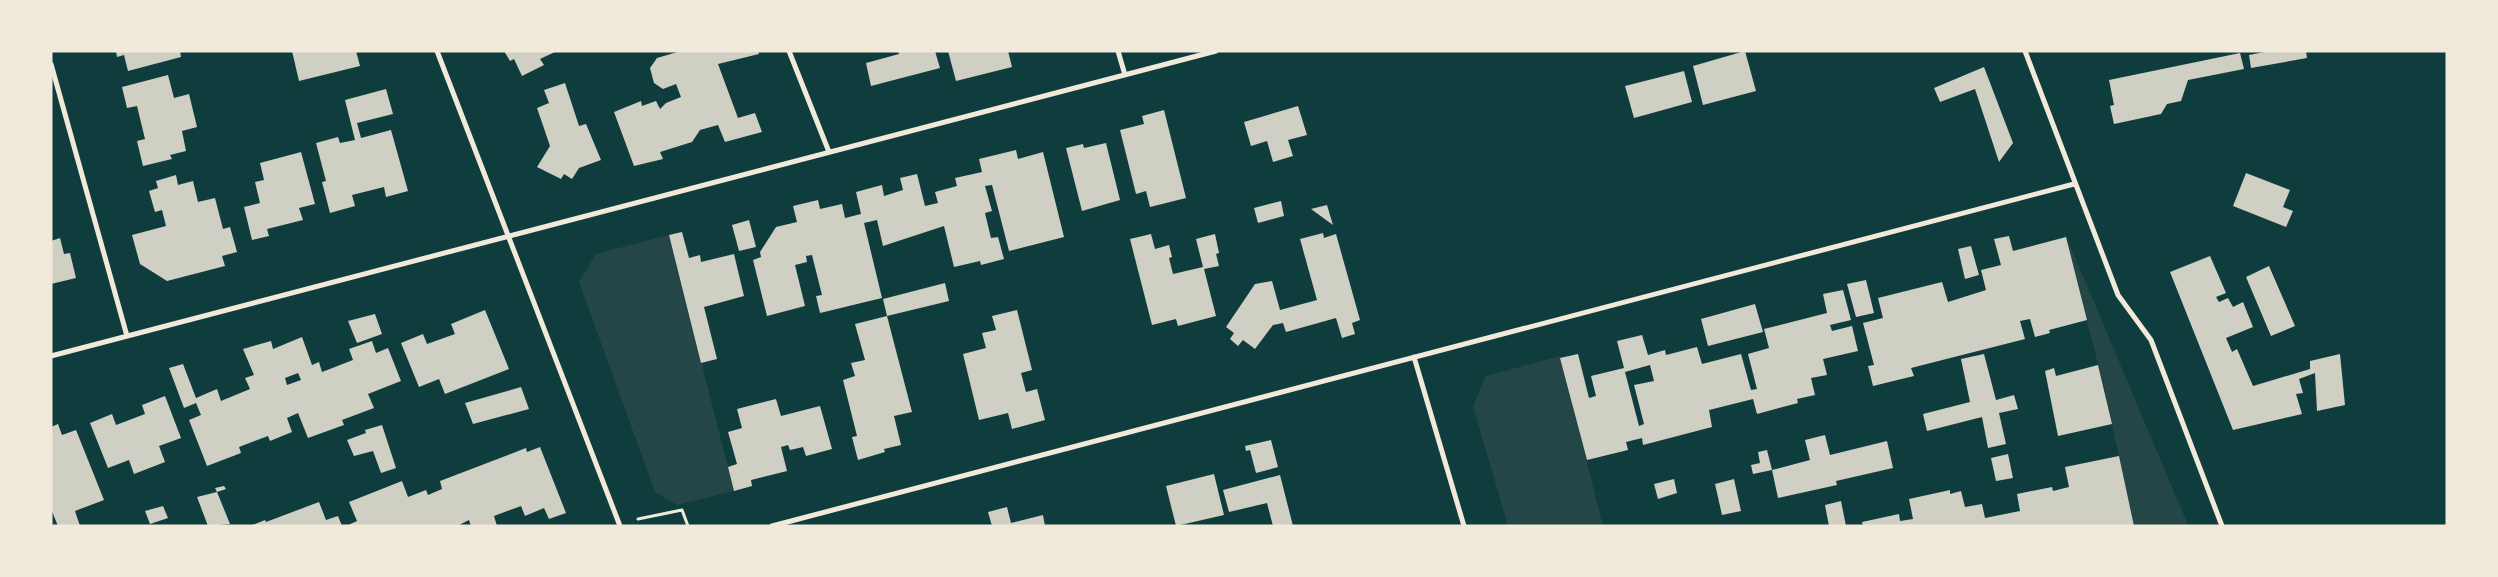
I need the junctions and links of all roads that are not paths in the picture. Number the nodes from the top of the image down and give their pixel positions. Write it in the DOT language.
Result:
graph roads {
  1 [pos="437,51"];
  2 [pos="789,51"];
  3 [pos="1118,51"];
  4 [pos="1216,51"];
  5 [pos="2025,51"];
  6 [pos="51,64"];
  7 [pos="1125,75"];
  8 [pos="829,152"];
  9 [pos="2074,184"];
  10 [pos="508,236"];
  11 [pos="127,336"];
  12 [pos="51,356"];
  13 [pos="1414,357"];
  14 [pos="620,525"];
  15 [pos="772,526"];
  16 [pos="1464,526"];
  17 [pos="2222,526"];
  1 -- 10 [label="street"];
  2 -- 8 [label="street"];
  3 -- 7 [label="street"];
  4 -- 7 [label="street"];
  5 -- 9 [label="street"];
  6 -- 11 [label="street"];
  7 -- 8 [label="street"];
  8 -- 10 [label="street"];
  9 -- 13 [label="street"];
  9 -- 17 [label="street"];
  10 -- 11 [label="street"];
  10 -- 14 [label="street"];
  11 -- 12 [label="street"];
  13 -- 15 [label="street"];
  13 -- 16 [label="street"];
}
